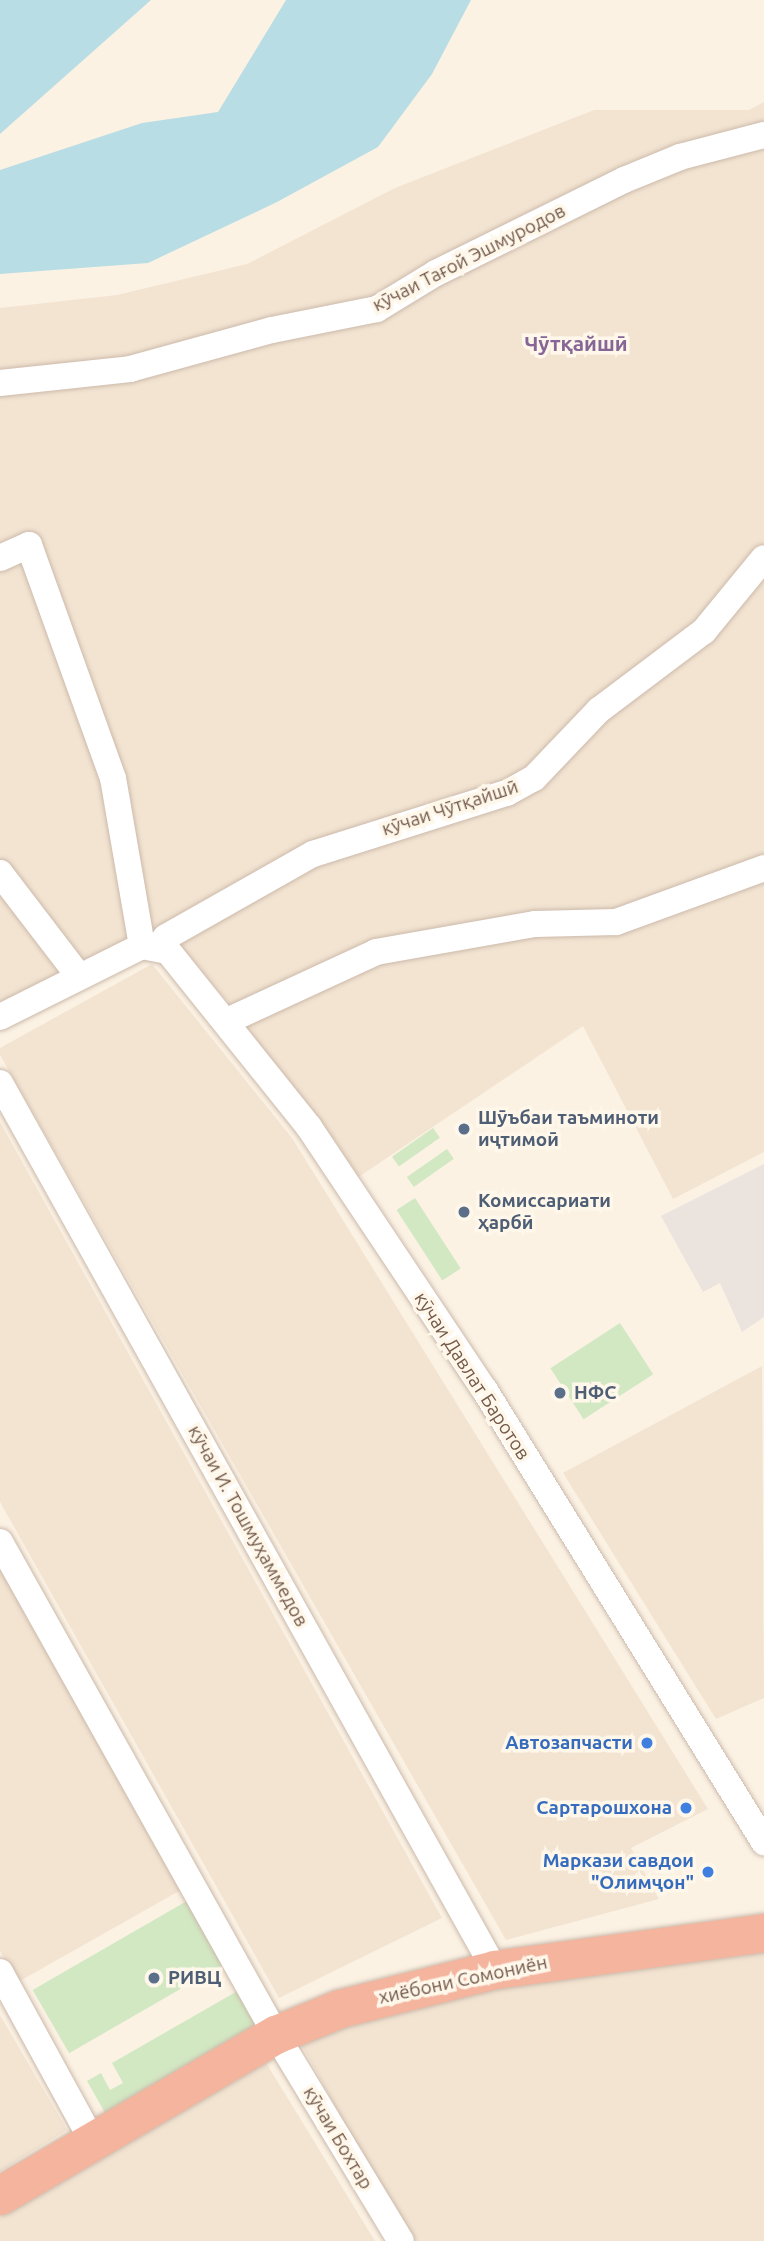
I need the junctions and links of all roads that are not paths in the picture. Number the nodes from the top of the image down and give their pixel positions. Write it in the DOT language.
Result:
graph roads {
  1 [pos="764,135"];
  2 [pos="0,383"];
  3 [pos="0,558"];
  4 [pos="764,558"];
  5 [pos="764,868"];
  6 [pos="0,873"];
  7 [pos="151,946"];
  8 [pos="78,975"];
  9 [pos="0,1017"];
  10 [pos="227,1021"];
  11 [pos="0,1083"];
  12 [pos="0,1542"];
  13 [pos="764,1842"];
  14 [pos="764,1924"];
  15 [pos="764,1933"];
  16 [pos="492,1964"];
  17 [pos="0,1972"];
  18 [pos="272,2029"];
  19 [pos="89,2134"];
  20 [pos="0,2178"];
  21 [pos="0,2196"];
  22 [pos="401,2241"];
  1 -- 2 [label="street, кӯчаи Тағой Эшмуродов"];
  3 -- 7 [label="street"];
  4 -- 7 [label="street, кӯчаи Чӯтқайшӣ"];
  5 -- 10 [label="street"];
  6 -- 8 [label="street"];
  7 -- 8 [label="street, кӯчаи Чӯтқайшӣ"];
  7 -- 10 [label="street, кӯчаи Давлат Баротов"];
  8 -- 9 [label="street, кӯчаи Чӯтқайшӣ"];
  10 -- 13 [label="street, кӯчаи Давлат Баротов"];
  11 -- 16 [label="street, кӯчаи И. Тошмуҳаммедов"];
  12 -- 18 [label="street, кӯчаи Бохтар"];
  14 -- 16 [label="highway, хиёбони Сомониён"];
  15 -- 16 [label="highway, хиёбони Сомониён"];
  16 -- 18 [label="highway, хиёбони Сомониён"];
  17 -- 19 [label="street"];
  18 -- 19 [label="highway, хиёбони Сомониён"];
  18 -- 22 [label="street, кӯчаи Бохтар"];
  19 -- 20 [label="highway, хиёбони Сомониён"];
  19 -- 21 [label="highway, хиёбони Сомониён"];
}
